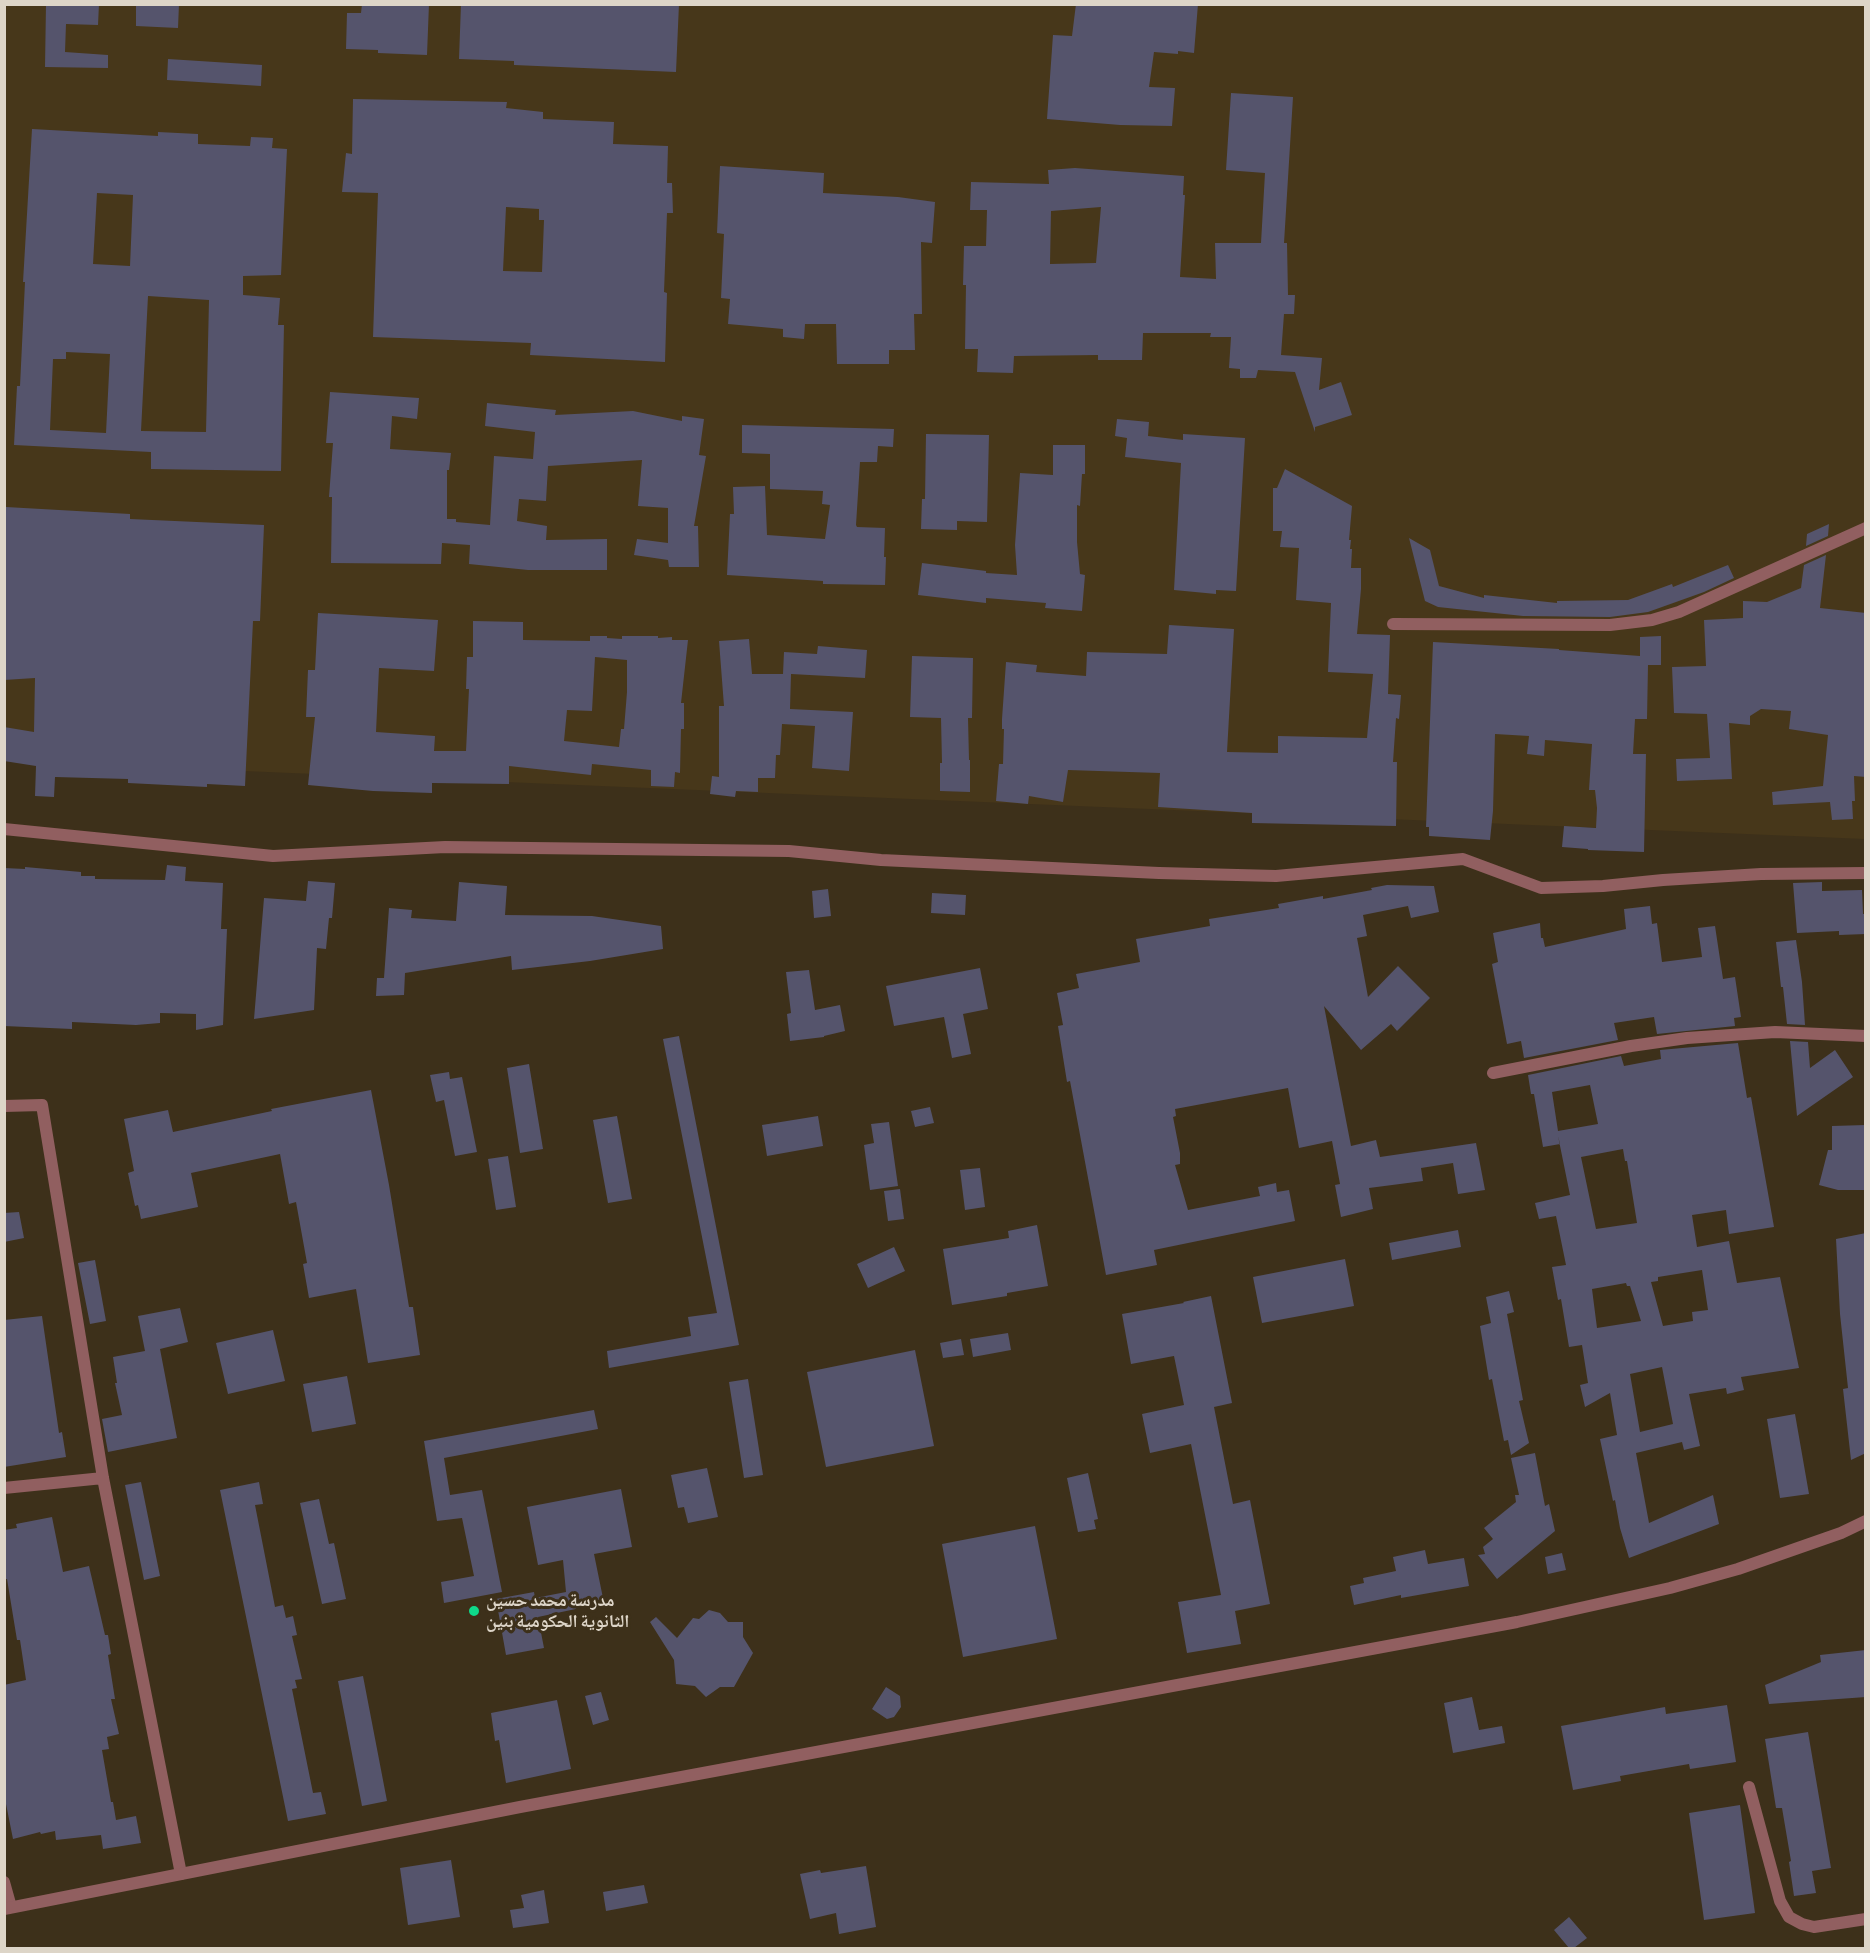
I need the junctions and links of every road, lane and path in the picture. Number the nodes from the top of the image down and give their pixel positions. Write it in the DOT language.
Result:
graph roads {
  1 [pos="1866,528"];
  2 [pos="1393,624"];
  3 [pos="4,829"];
  4 [pos="1866,873"];
  5 [pos="1866,1036"];
  6 [pos="1493,1073"];
  7 [pos="4,1106"];
  8 [pos="103,1478"];
  9 [pos="4,1488"];
  10 [pos="1866,1521"];
  11 [pos="1749,1787"];
  12 [pos="181,1874"];
  13 [pos="4,1882"];
  14 [pos="8,1908"];
  15 [pos="1866,1919"];
  1 -- 2 [label="street"];
  3 -- 4 [label="street"];
  5 -- 6 [label="street"];
  7 -- 8 [label="street"];
  8 -- 9 [label="street"];
  8 -- 12 [label="street"];
  10 -- 12 [label="street"];
  11 -- 15 [label="street"];
  12 -- 14 [label="street"];
  13 -- 14 [label="street"];
}
